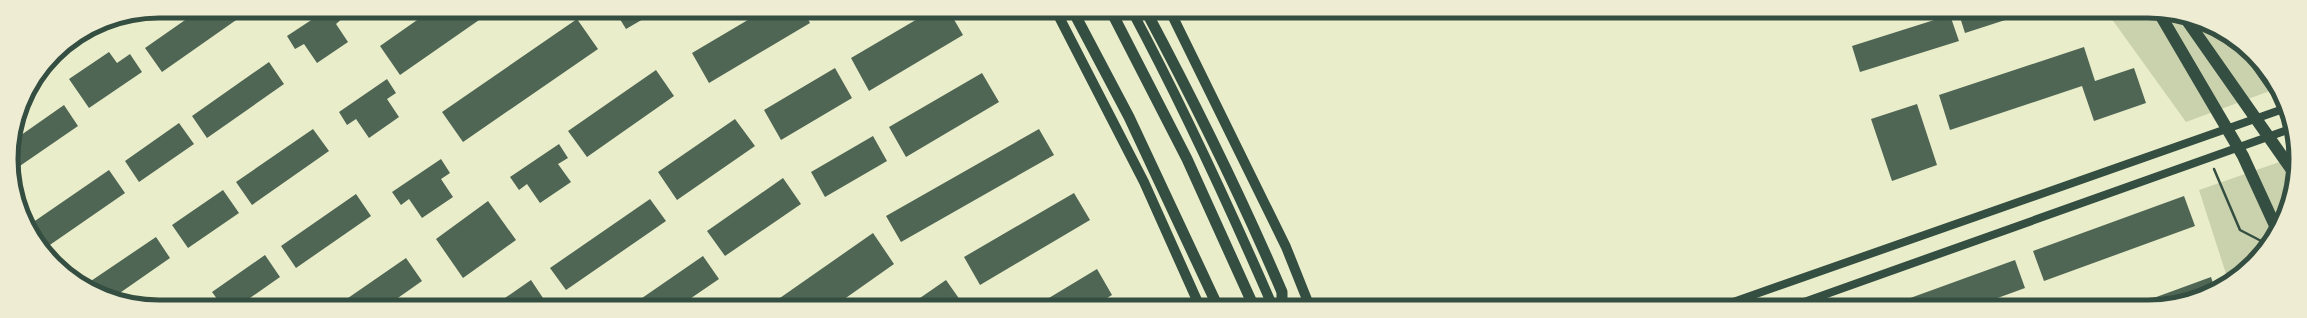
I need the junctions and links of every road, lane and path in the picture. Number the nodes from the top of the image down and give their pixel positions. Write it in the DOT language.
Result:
graph roads {
  1 [pos="1060,18"];
  2 [pos="1077,18"];
  3 [pos="1115,18"];
  4 [pos="1136,18"];
  5 [pos="1150,18"];
  6 [pos="1173,18"];
  7 [pos="2162,19"];
  8 [pos="2190,24"];
  9 [pos="2280,110"];
  10 [pos="2286,130"];
  11 [pos="2209,158"];
  12 [pos="2289,167"];
  13 [pos="2273,222"];
  14 [pos="2262,242"];
  15 [pos="1197,300"];
  16 [pos="1215,300"];
  17 [pos="1251,300"];
  18 [pos="1270,300"];
  19 [pos="1282,300"];
  20 [pos="1307,300"];
  21 [pos="1739,300"];
  22 [pos="1810,300"];
  1 -- 15 [label="main road"];
  2 -- 16 [label="highway"];
  3 -- 17 [label="highway"];
  4 -- 18 [label="main road"];
  5 -- 19 [label="highway"];
  6 -- 20 [label="main road"];
  7 -- 13 [label="highway"];
  8 -- 12 [label="highway"];
  9 -- 21 [label="main road"];
  10 -- 11 [label="main road"];
  11 -- 14 [label="path"];
  11 -- 22 [label="main road"];
}
